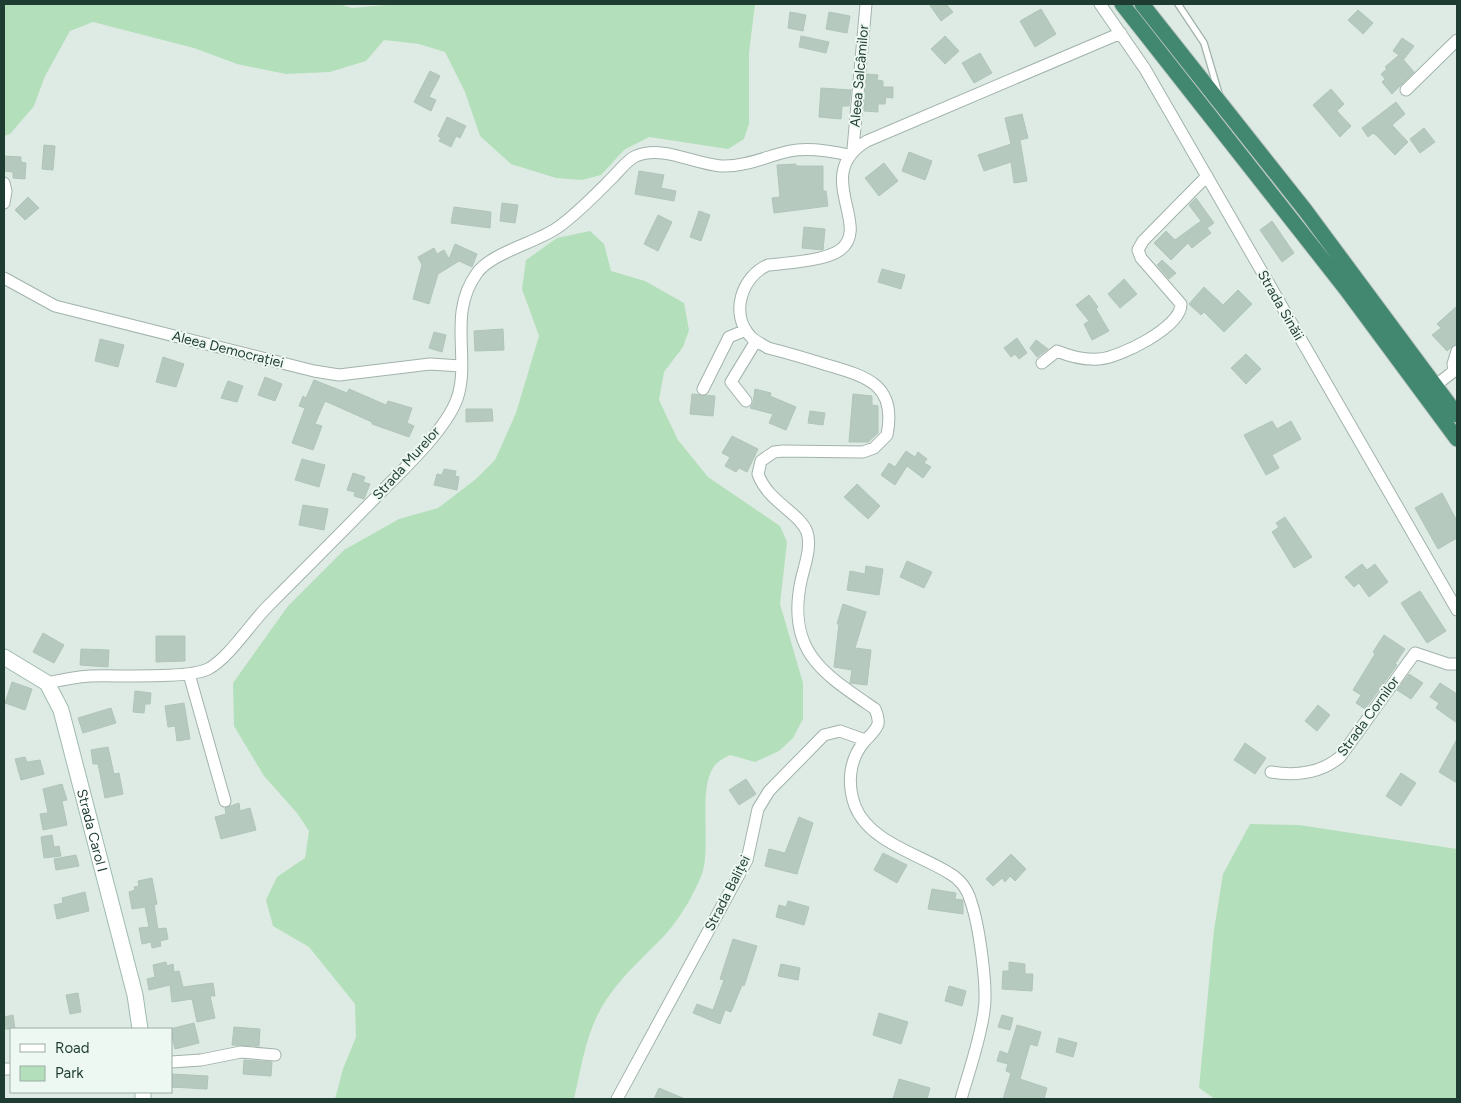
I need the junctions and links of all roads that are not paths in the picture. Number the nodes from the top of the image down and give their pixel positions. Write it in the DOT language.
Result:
graph roads {
  1 [pos="866,4"];
  2 [pos="1100,4"];
  3 [pos="1122,4"];
  4 [pos="1142,4"];
  5 [pos="1178,4"];
  6 [pos="1121,33"];
  7 [pos="1457,40"];
  8 [pos="1406,90"];
  9 [pos="1221,104"];
  10 [pos="851,152"];
  11 [pos="1207,176"];
  12 [pos="4,183"];
  13 [pos="4,203"];
  14 [pos="4,278"];
  15 [pos="746,330"];
  16 [pos="756,341"];
  17 [pos="1457,351"];
  18 [pos="1042,363"];
  19 [pos="461,366"];
  20 [pos="1456,372"];
  21 [pos="1436,385"];
  22 [pos="703,389"];
  23 [pos="746,401"];
  24 [pos="1457,415"];
  25 [pos="1457,439"];
  26 [pos="1457,610"];
  27 [pos="4,657"];
  28 [pos="1457,664"];
  29 [pos="189,674"];
  30 [pos="47,683"];
  31 [pos="865,740"];
  32 [pos="1271,772"];
  33 [pos="225,801"];
  34 [pos="140,1028"];
  35 [pos="275,1055"];
  36 [pos="172,1062"];
  37 [pos="617,1099"];
  38 [pos="961,1099"];
  1 -- 10 [label="street, Aleea Salcâmilor"];
  2 -- 6 [label="street, Strada Sinăii"];
  3 -- 25 [label="highway"];
  4 -- 9 [label="highway"];
  5 -- 9 [label="lane"];
  6 -- 10 [label="street"];
  6 -- 11 [label="street, Strada Sinăii"];
  7 -- 8 [label="street"];
  9 -- 21 [label="highway"];
  10 -- 15 [label="street, Aleea Salcâmilor"];
  10 -- 19 [label="street, Strada Murelor"];
  11 -- 18 [label="street"];
  11 -- 26 [label="street, Strada Sinăii"];
  12 -- 13 [label="street"];
  14 -- 19 [label="street, Aleea Democrației"];
  15 -- 16 [label="street"];
  15 -- 22 [label="street"];
  16 -- 23 [label="street"];
  16 -- 31 [label="street"];
  17 -- 20 [label="street"];
  19 -- 29 [label="street, Strada Murelor"];
  20 -- 21 [label="street"];
  21 -- 24 [label="highway"];
  27 -- 30 [label="main road, Strada Carol I"];
  28 -- 32 [label="street, Strada Cornilor"];
  29 -- 30 [label="street, Strada Murelor"];
  29 -- 33 [label="street"];
  30 -- 34 [label="main road, Strada Carol I"];
  31 -- 37 [label="street, Strada Baliței"];
  31 -- 38 [label="street"];
  35 -- 36 [label="street"];
}
